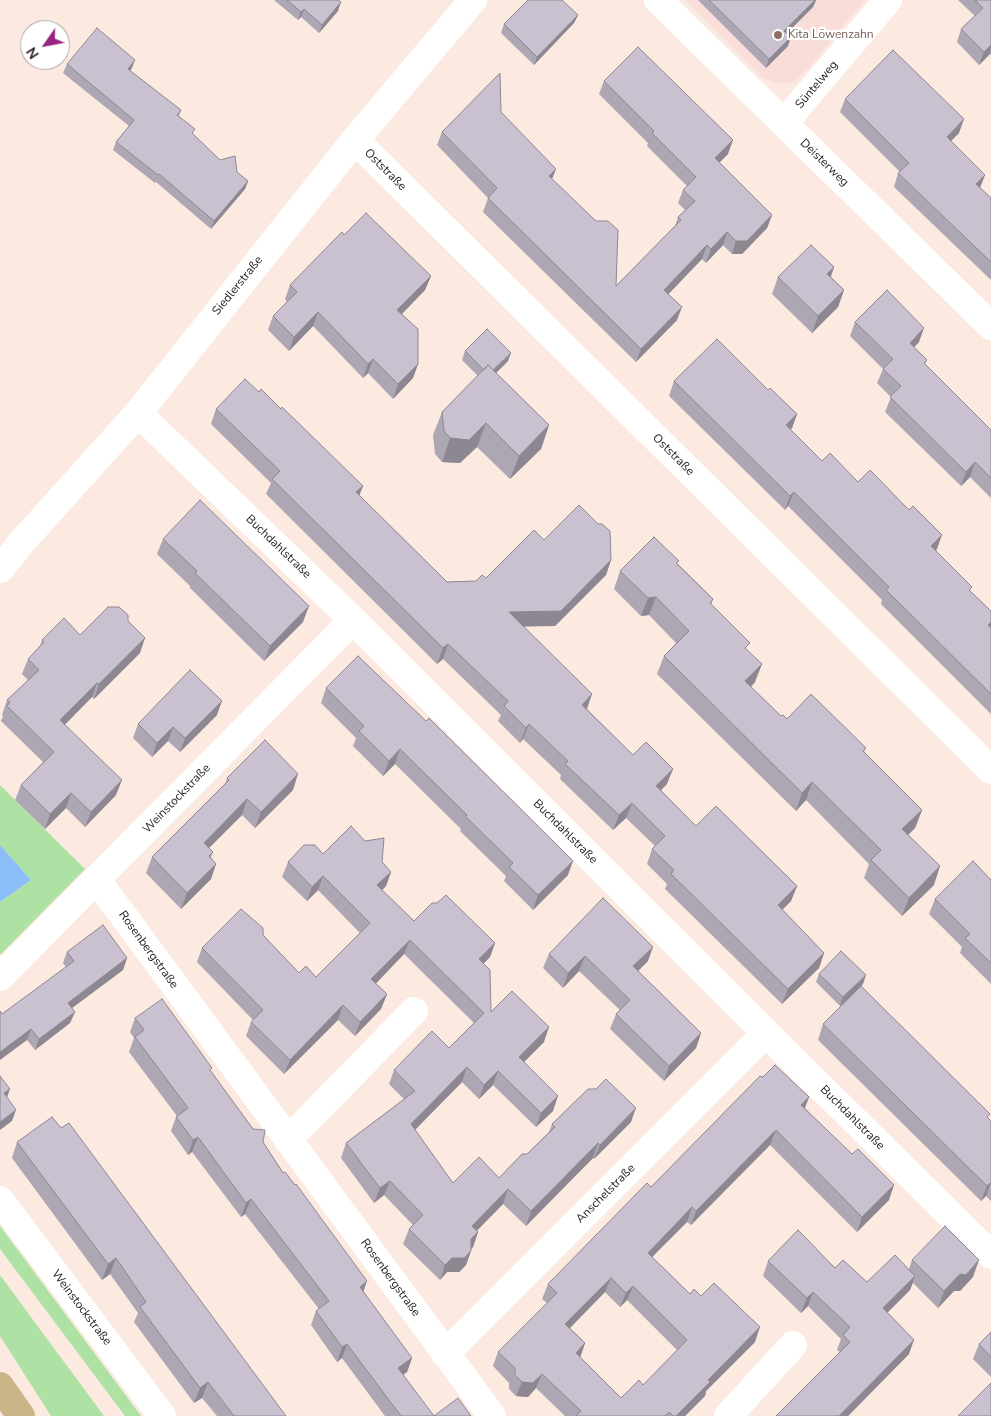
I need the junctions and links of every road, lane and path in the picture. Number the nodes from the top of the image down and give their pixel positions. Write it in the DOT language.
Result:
graph roads {
  1 [pos="473,0"];
  2 [pos="658,0"];
  3 [pos="888,0"];
  4 [pos="784,123"];
  5 [pos="355,140"];
  6 [pos="991,326"];
  7 [pos="138,413"];
  8 [pos="0,569"];
  9 [pos="353,620"];
  10 [pos="991,770"];
  11 [pos="97,880"];
  12 [pos="0,977"];
  13 [pos="414,1012"];
  14 [pos="766,1033"];
  15 [pos="288,1140"];
  16 [pos="0,1200"];
  17 [pos="991,1254"];
  18 [pos="794,1345"];
  19 [pos="445,1354"];
  20 [pos="0,1386"];
  21 [pos="21,1416"];
  22 [pos="162,1416"];
  23 [pos="492,1416"];
  24 [pos="728,1416"];
  1 -- 5 [label="street, Siedlerstraße"];
  2 -- 4 [label="street, Deisterweg"];
  3 -- 4 [label="street, Süntelweg"];
  4 -- 6 [label="street, Deisterweg"];
  5 -- 7 [label="street, Siedlerstraße"];
  5 -- 10 [label="street, Oststraße"];
  7 -- 8 [label="street, Siedlerstraße"];
  7 -- 9 [label="street, Buchdahlstraße"];
  9 -- 11 [label="street, Weinstockstraße"];
  9 -- 14 [label="street, Buchdahlstraße"];
  11 -- 12 [label="street, Weinstockstraße"];
  11 -- 15 [label="street, Rosenbergstraße"];
  13 -- 15 [label="street"];
  14 -- 17 [label="street, Buchdahlstraße"];
  14 -- 19 [label="street, Anschelstraße"];
  15 -- 19 [label="street, Rosenbergstraße"];
  16 -- 22 [label="street, Weinstockstraße"];
  18 -- 24 [label="street"];
  19 -- 23 [label="street, Rosenbergstraße"];
  20 -- 21 [label="main road"];
}
